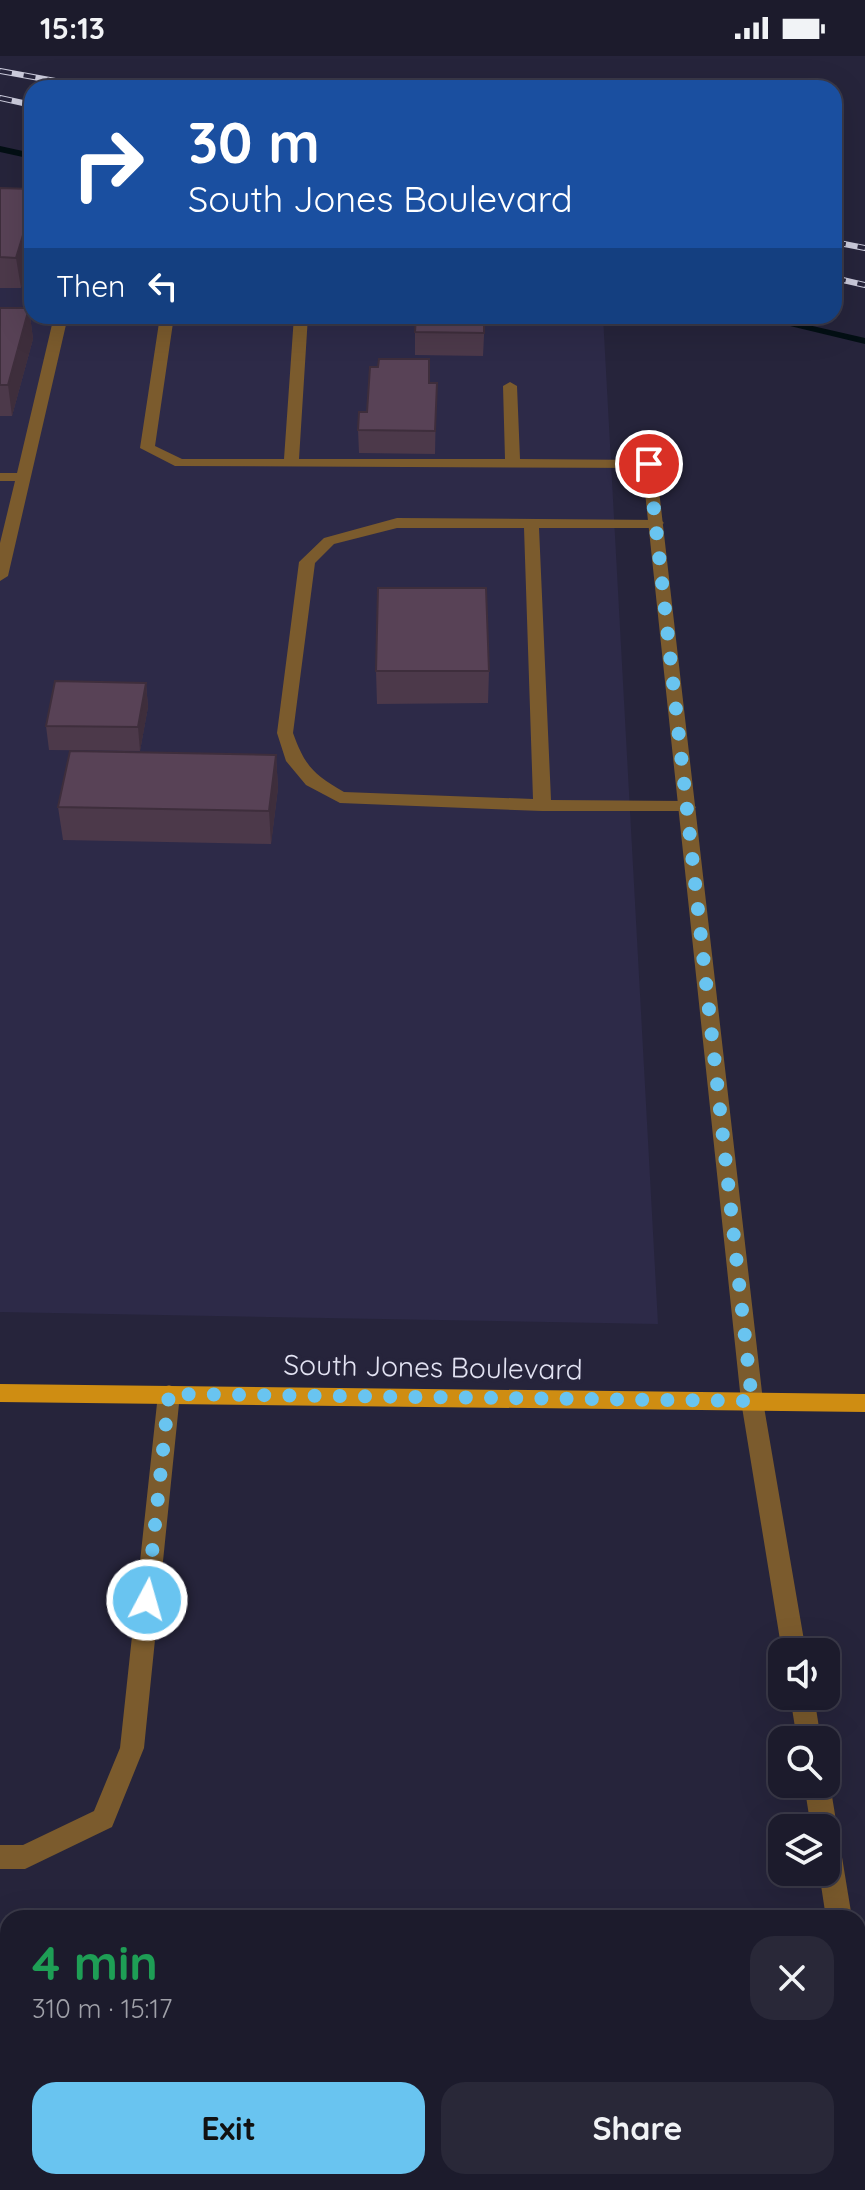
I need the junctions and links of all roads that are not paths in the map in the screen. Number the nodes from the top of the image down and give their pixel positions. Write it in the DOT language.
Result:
graph roads {
  1 [pos="59,324"];
  2 [pos="166,324"];
  3 [pos="300,324"];
  4 [pos="510,386"];
  5 [pos="291,463"];
  6 [pos="513,464"];
  7 [pos="0,477"];
  8 [pos="23,477"];
  9 [pos="531,523"];
  10 [pos="656,523"];
  11 [pos="0,576"];
  12 [pos="542,805"];
  13 [pos="687,807"];
  14 [pos="0,1393"];
  15 [pos="169,1394"];
  16 [pos="752,1401"];
  17 [pos="865,1403"];
  18 [pos="792,1638"];
  19 [pos="0,1857"];
  20 [pos="834,1886"];
  21 [pos="838,1910"];
  1 -- 8 [label="street"];
  2 -- 5 [label="street"];
  3 -- 5 [label="street"];
  4 -- 6 [label="street"];
  5 -- 6 [label="street"];
  6 -- 10 [label="street"];
  7 -- 8 [label="street"];
  8 -- 11 [label="street"];
  9 -- 10 [label="street"];
  9 -- 12 [label="street"];
  9 -- 12 [label="street"];
  10 -- 13 [label="street"];
  12 -- 13 [label="street"];
  13 -- 16 [label="street"];
  14 -- 15 [label="main road, South Jones Boulevard"];
  15 -- 16 [label="main road, South Jones Boulevard"];
  15 -- 19 [label="street"];
  16 -- 17 [label="main road, South Jones Boulevard"];
  16 -- 18 [label="street"];
  20 -- 21 [label="street"];
}
